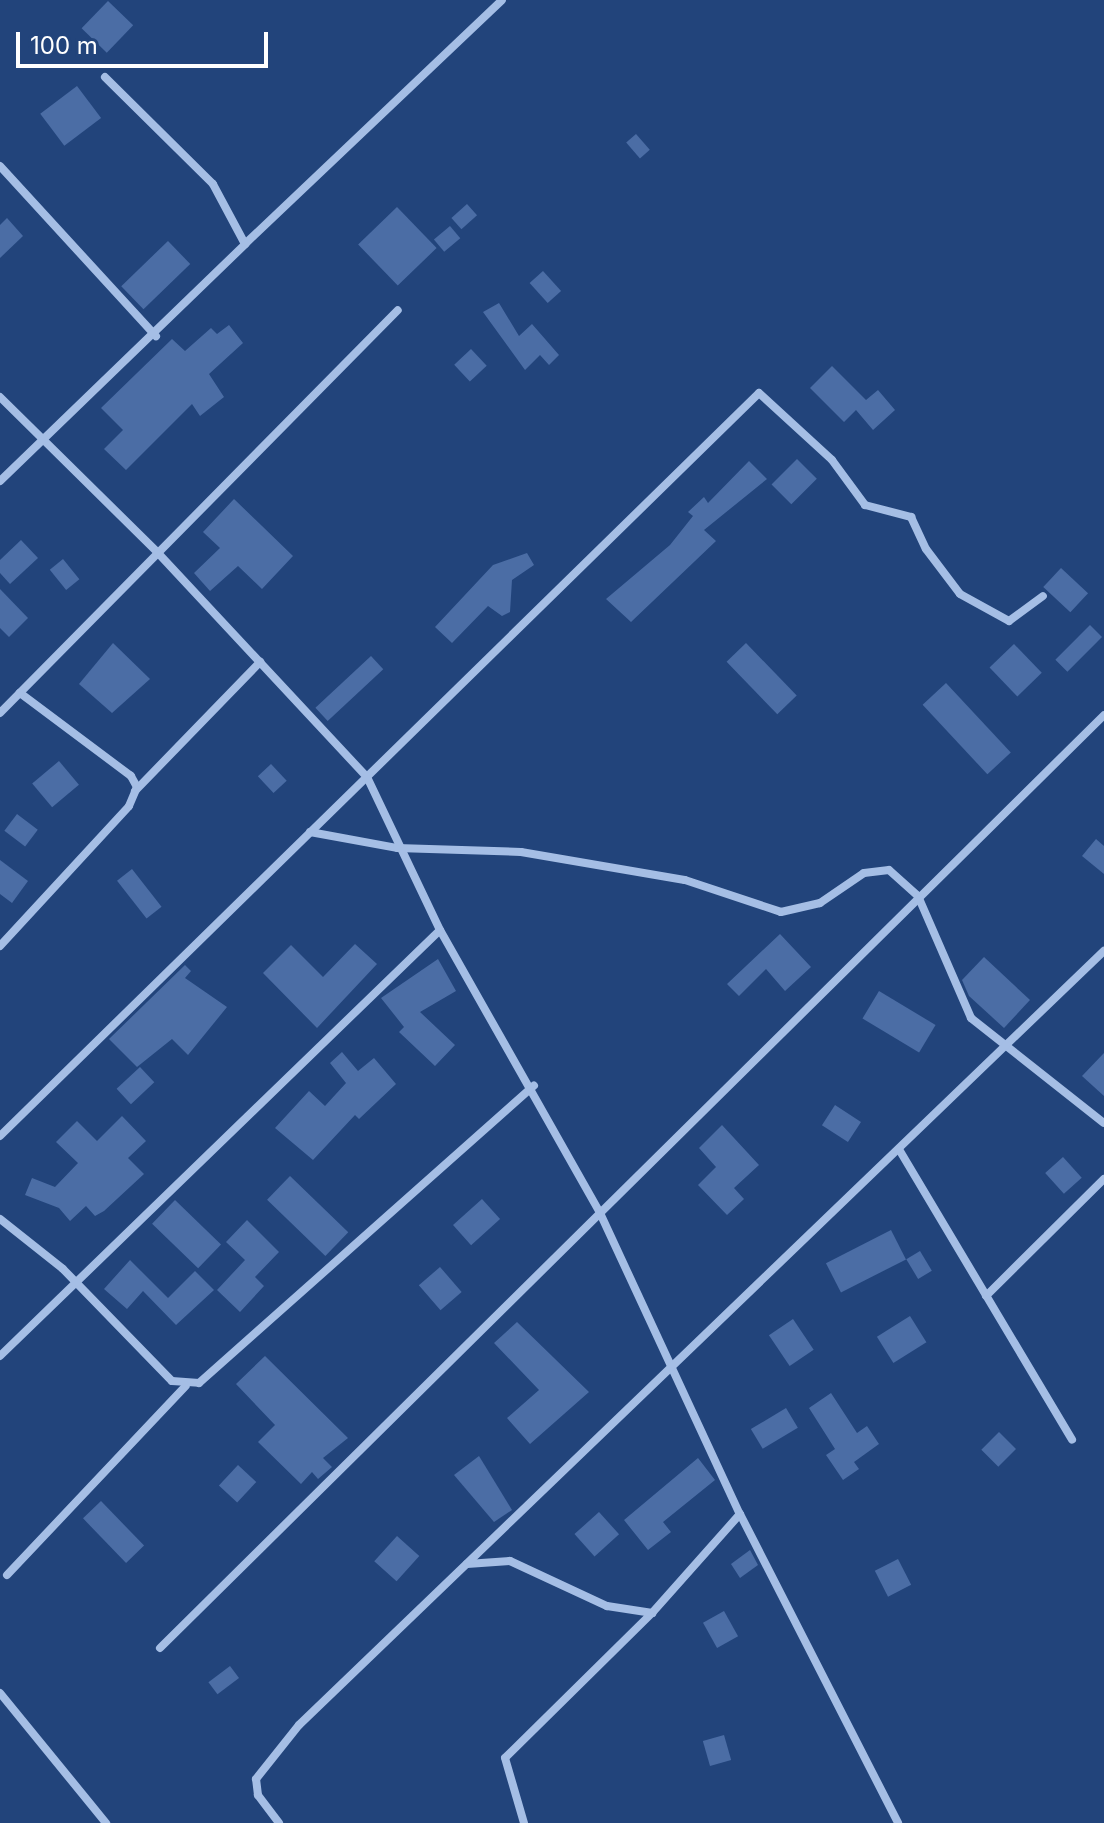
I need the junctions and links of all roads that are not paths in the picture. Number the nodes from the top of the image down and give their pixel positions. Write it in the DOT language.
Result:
graph roads {
  1 [pos="498,1"];
  2 [pos="105,77"];
  3 [pos="0,166"];
  4 [pos="245,244"];
  5 [pos="398,310"];
  6 [pos="156,336"];
  7 [pos="0,397"];
  8 [pos="45,441"];
  9 [pos="0,481"];
  10 [pos="158,553"];
  11 [pos="1043,596"];
  12 [pos="260,662"];
  13 [pos="20,693"];
  14 [pos="0,698"];
  15 [pos="8,704"];
  16 [pos="0,713"];
  17 [pos="1104,715"];
  18 [pos="367,777"];
  19 [pos="135,791"];
  20 [pos="310,832"];
  21 [pos="397,848"];
  22 [pos="918,896"];
  23 [pos="440,930"];
  24 [pos="0,946"];
  25 [pos="1104,951"];
  26 [pos="1006,1047"];
  27 [pos="534,1086"];
  28 [pos="1104,1123"];
  29 [pos="0,1136"];
  30 [pos="900,1151"];
  31 [pos="1104,1179"];
  32 [pos="600,1213"];
  33 [pos="0,1219"];
  34 [pos="76,1282"];
  35 [pos="986,1296"];
  36 [pos="0,1356"];
  37 [pos="675,1369"];
  38 [pos="186,1386"];
  39 [pos="1072,1440"];
  40 [pos="740,1514"];
  41 [pos="466,1565"];
  42 [pos="7,1575"];
  43 [pos="652,1613"];
  44 [pos="160,1648"];
  45 [pos="0,1693"];
  46 [pos="106,1823"];
  47 [pos="279,1823"];
  48 [pos="524,1823"];
  49 [pos="898,1823"];
  1 -- 4 [label="street"];
  2 -- 4 [label="street"];
  3 -- 6 [label="street"];
  4 -- 6 [label="street"];
  5 -- 10 [label="street"];
  6 -- 8 [label="street"];
  7 -- 8 [label="street"];
  8 -- 9 [label="street"];
  8 -- 10 [label="street"];
  10 -- 12 [label="street"];
  10 -- 13 [label="street"];
  11 -- 18 [label="street"];
  12 -- 18 [label="street"];
  12 -- 19 [label="street"];
  13 -- 15 [label="street"];
  13 -- 19 [label="street"];
  14 -- 15 [label="street"];
  15 -- 16 [label="street"];
  17 -- 22 [label="street"];
  18 -- 20 [label="street"];
  18 -- 21 [label="street"];
  19 -- 24 [label="street"];
  20 -- 21 [label="street"];
  20 -- 29 [label="street"];
  21 -- 22 [label="street"];
  21 -- 23 [label="street"];
  22 -- 26 [label="street"];
  22 -- 32 [label="street"];
  23 -- 27 [label="street"];
  23 -- 34 [label="street"];
  25 -- 26 [label="street"];
  26 -- 28 [label="street"];
  26 -- 30 [label="street"];
  27 -- 32 [label="street"];
  27 -- 38 [label="street"];
  30 -- 35 [label="street"];
  30 -- 37 [label="street"];
  31 -- 35 [label="street"];
  32 -- 37 [label="street"];
  32 -- 44 [label="street"];
  33 -- 34 [label="street"];
  34 -- 36 [label="street"];
  34 -- 38 [label="street"];
  35 -- 39 [label="street"];
  37 -- 40 [label="street"];
  37 -- 41 [label="street"];
  38 -- 42 [label="street"];
  40 -- 43 [label="street"];
  40 -- 49 [label="street"];
  41 -- 43 [label="street"];
  41 -- 47 [label="street"];
  43 -- 48 [label="street"];
  45 -- 46 [label="street"];
}
